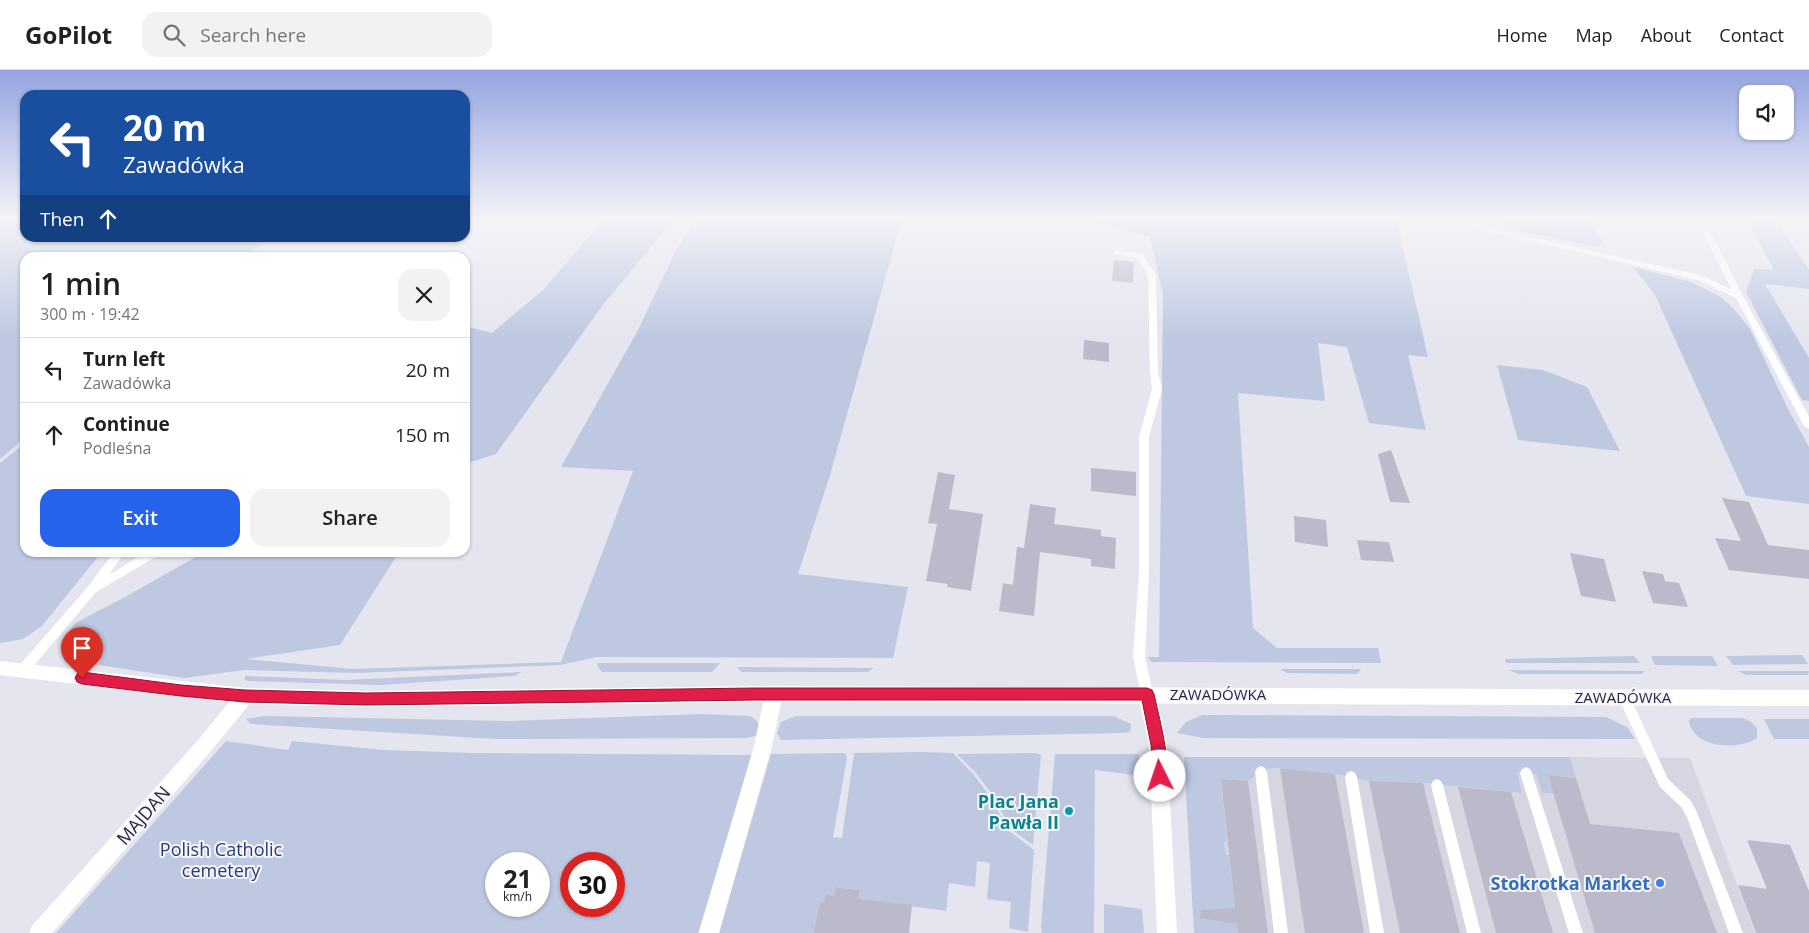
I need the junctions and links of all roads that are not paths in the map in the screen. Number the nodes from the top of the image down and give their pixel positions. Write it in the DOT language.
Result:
graph roads {
  1 [pos="1141,258"];
  2 [pos="1614,258"];
  3 [pos="1720,258"];
  4 [pos="1739,296"];
  5 [pos="1809,426"];
  6 [pos="116,557"];
  7 [pos="148,557"];
  8 [pos="91,591"];
  9 [pos="0,668"];
  10 [pos="22,671"];
  11 [pos="774,694"];
  12 [pos="1147,694"];
  13 [pos="245,696"];
  14 [pos="1624,697"];
  15 [pos="1809,698"];
  16 [pos="1261,772"];
  17 [pos="1526,773"];
  18 [pos="1350,777"];
  19 [pos="1437,785"];
  20 [pos="40,933"];
  21 [pos="709,933"];
  22 [pos="1167,933"];
  23 [pos="1282,933"];
  24 [pos="1377,933"];
  25 [pos="1474,933"];
  26 [pos="1576,933"];
  27 [pos="1736,933"];
  1 -- 12 [label="lane"];
  2 -- 4 [label="lane"];
  3 -- 4 [label="lane"];
  4 -- 5 [label="lane"];
  6 -- 8 [label="lane"];
  7 -- 8 [label="lane"];
  8 -- 10 [label="lane"];
  9 -- 10 [label="main road, ZAWADÓWKA"];
  10 -- 13 [label="main road, ZAWADÓWKA"];
  11 -- 12 [label="main road, ZAWADÓWKA"];
  11 -- 13 [label="main road, ZAWADÓWKA"];
  11 -- 21 [label="main road"];
  12 -- 14 [label="main road, ZAWADÓWKA"];
  12 -- 22 [label="main road"];
  13 -- 20 [label="main road, MAJDAN"];
  14 -- 15 [label="main road, ZAWADÓWKA"];
  14 -- 27 [label="lane"];
  16 -- 23 [label="lane"];
  17 -- 26 [label="lane"];
  18 -- 24 [label="lane"];
  19 -- 25 [label="lane"];
}
